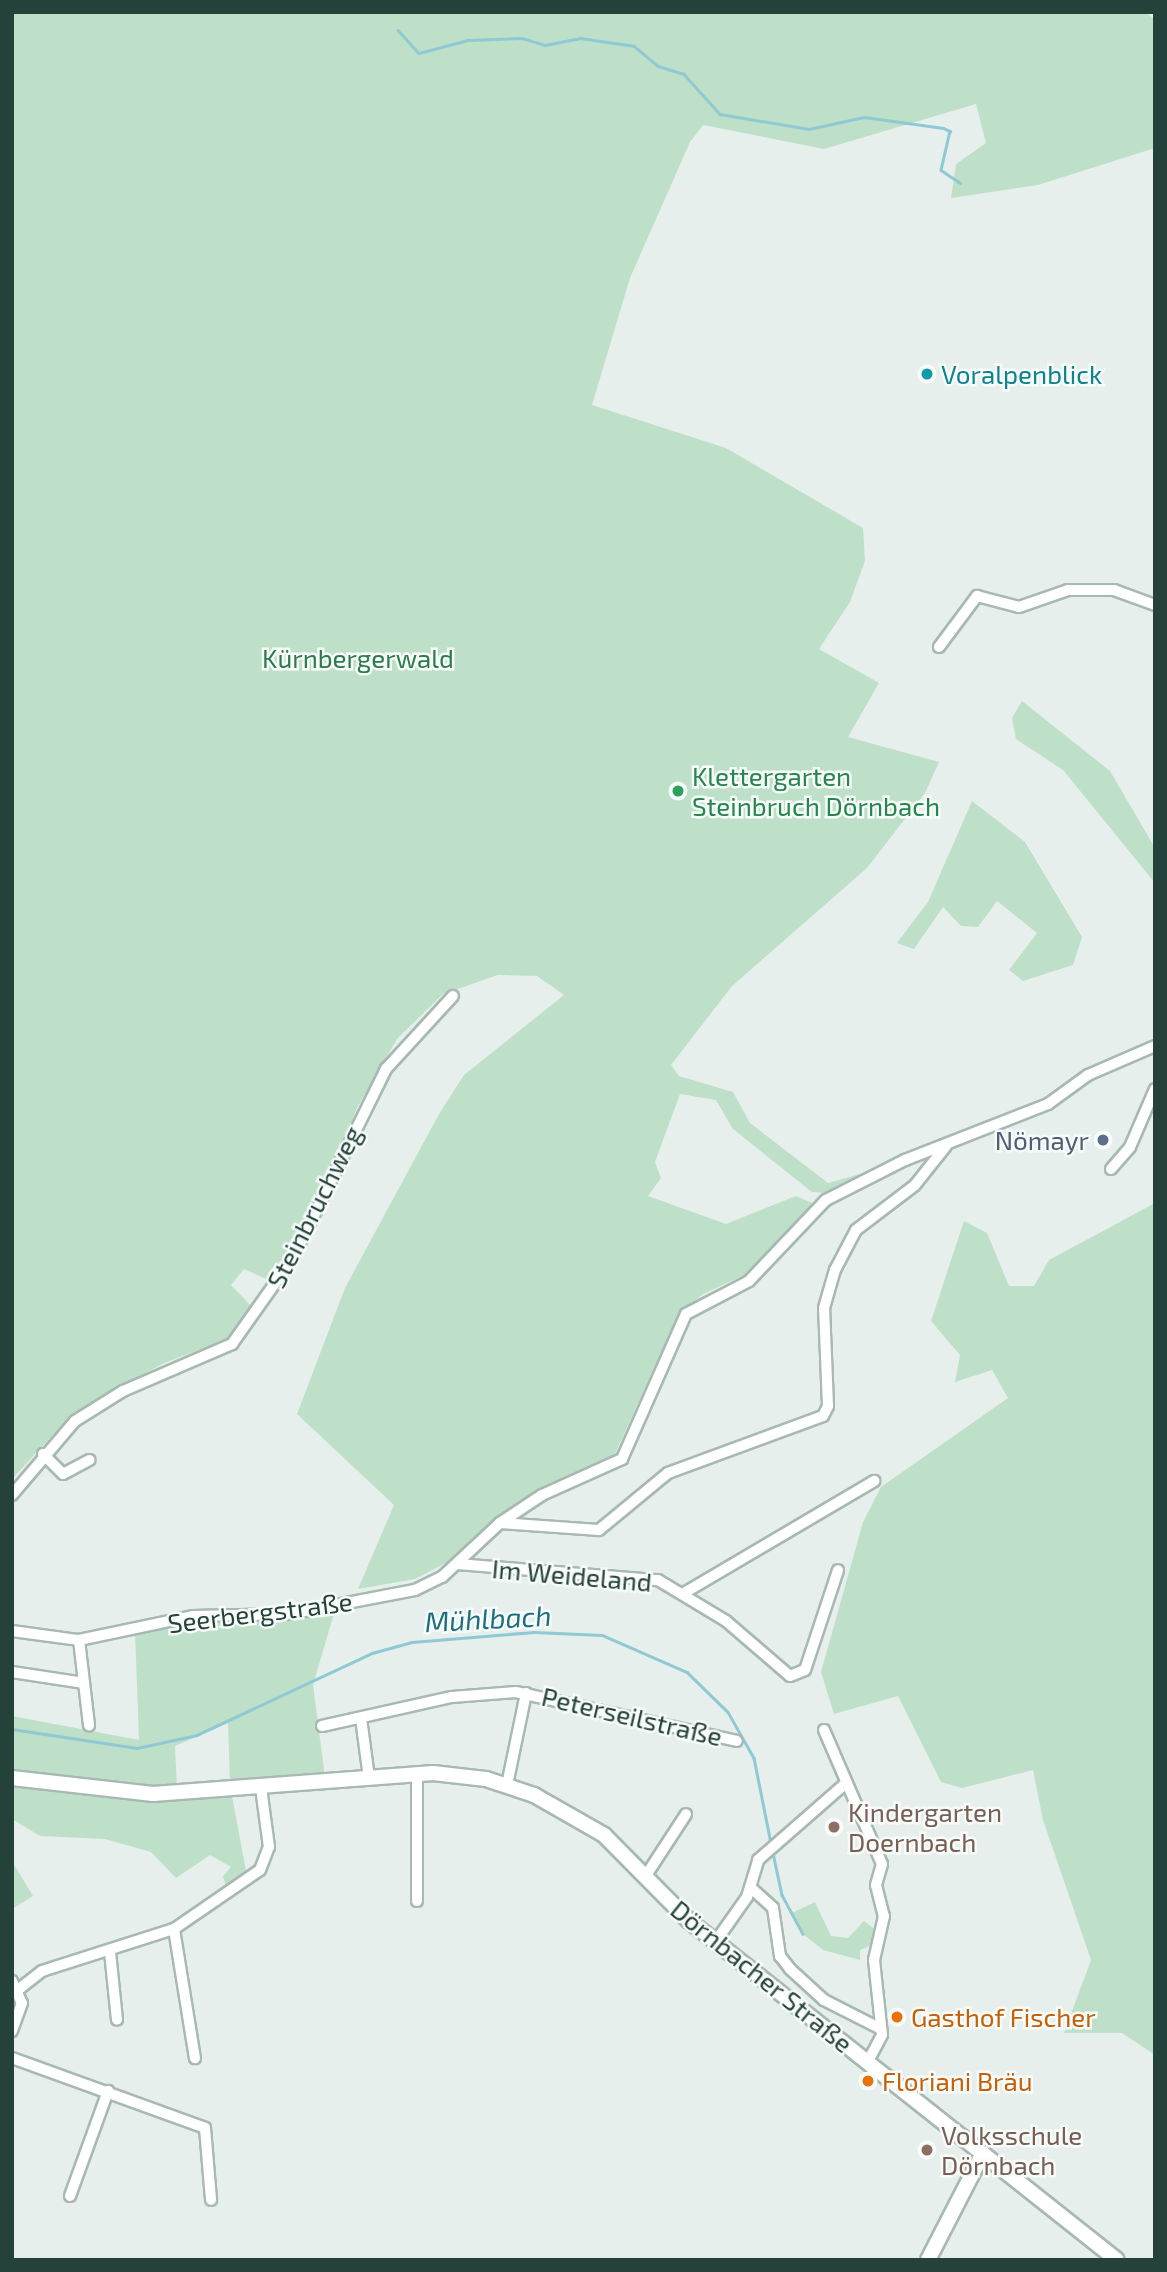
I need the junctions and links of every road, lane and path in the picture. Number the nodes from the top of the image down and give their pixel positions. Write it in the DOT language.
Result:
graph roads {
  1 [pos="1155,605"];
  2 [pos="939,648"];
  3 [pos="453,996"];
  4 [pos="1155,1046"];
  5 [pos="1155,1089"];
  6 [pos="946,1146"];
  7 [pos="1111,1169"];
  8 [pos="43,1454"];
  9 [pos="89,1460"];
  10 [pos="874,1481"];
  11 [pos="12,1494"];
  12 [pos="500,1523"];
  13 [pos="457,1564"];
  14 [pos="838,1570"];
  15 [pos="684,1592"];
  16 [pos="12,1631"];
  17 [pos="79,1640"];
  18 [pos="12,1672"];
  19 [pos="84,1683"];
  20 [pos="526,1693"];
  21 [pos="361,1718"];
  22 [pos="89,1725"];
  23 [pos="322,1726"];
  24 [pos="824,1730"];
  25 [pos="737,1741"];
  26 [pos="417,1773"];
  27 [pos="12,1778"];
  28 [pos="369,1778"];
  29 [pos="846,1783"];
  30 [pos="506,1785"];
  31 [pos="261,1788"];
  32 [pos="686,1814"];
  33 [pos="645,1877"];
  34 [pos="750,1887"];
  35 [pos="417,1901"];
  36 [pos="174,1929"];
  37 [pos="716,1941"];
  38 [pos="110,1952"];
  39 [pos="16,1985"];
  40 [pos="117,2020"];
  41 [pos="879,2028"];
  42 [pos="12,2031"];
  43 [pos="12,2058"];
  44 [pos="195,2058"];
  45 [pos="868,2061"];
  46 [pos="108,2091"];
  47 [pos="983,2153"];
  48 [pos="70,2196"];
  49 [pos="211,2200"];
  50 [pos="928,2260"];
  51 [pos="1117,2260"];
  1 -- 2 [label="street"];
  3 -- 8 [label="street, Steinbruchweg"];
  4 -- 6 [label="street, Seerbergstraße"];
  5 -- 7 [label="street"];
  6 -- 12 [label="street, Seerbergstraße"];
  6 -- 12 [label="street"];
  8 -- 9 [label="street"];
  8 -- 11 [label="street, Steinbruchweg"];
  10 -- 15 [label="street, Im Weideland"];
  12 -- 13 [label="street, Seerbergstraße"];
  13 -- 15 [label="street, Im Weideland"];
  13 -- 17 [label="street, Seerbergstraße"];
  14 -- 15 [label="street, Im Weideland"];
  16 -- 17 [label="street, Seerbergstraße"];
  17 -- 19 [label="street"];
  18 -- 19 [label="street"];
  19 -- 22 [label="street"];
  20 -- 21 [label="street, Peterseilstraße"];
  20 -- 25 [label="street, Peterseilstraße"];
  20 -- 30 [label="street, Peterseilstraße"];
  21 -- 23 [label="street, Peterseilstraße"];
  21 -- 28 [label="street"];
  24 -- 29 [label="street"];
  26 -- 28 [label="street, Dörnbacher Straße"];
  26 -- 30 [label="street, Dörnbacher Straße"];
  26 -- 35 [label="street"];
  27 -- 31 [label="street, Dörnbacher Straße"];
  28 -- 31 [label="street, Dörnbacher Straße"];
  29 -- 34 [label="street"];
  29 -- 41 [label="street"];
  30 -- 33 [label="street, Dörnbacher Straße"];
  31 -- 36 [label="street"];
  32 -- 33 [label="street"];
  33 -- 37 [label="street, Dörnbacher Straße"];
  34 -- 37 [label="street"];
  34 -- 41 [label="street"];
  36 -- 38 [label="street"];
  36 -- 44 [label="street"];
  37 -- 45 [label="street, Dörnbacher Straße"];
  38 -- 39 [label="street"];
  38 -- 40 [label="street"];
  39 -- 42 [label="street"];
  41 -- 45 [label="street"];
  43 -- 46 [label="street"];
  45 -- 47 [label="street, Dörnbacher Straße"];
  46 -- 48 [label="street"];
  46 -- 49 [label="street"];
  47 -- 50 [label="street"];
  47 -- 51 [label="street, Dörnbacher Straße"];
}
